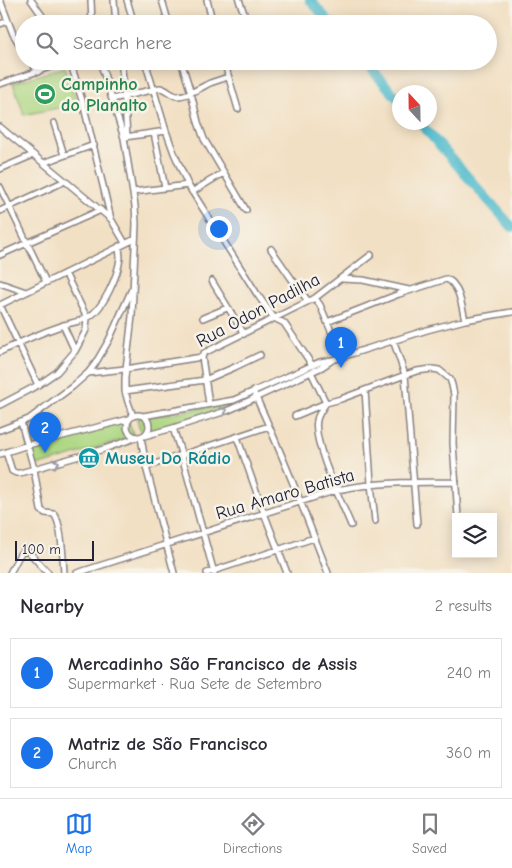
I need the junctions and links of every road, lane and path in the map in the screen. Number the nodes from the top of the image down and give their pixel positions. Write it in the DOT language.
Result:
graph roads {
  1 [pos="0,0"];
  2 [pos="31,0"];
  3 [pos="91,0"];
  4 [pos="114,0"];
  5 [pos="127,0"];
  6 [pos="162,0"];
  7 [pos="207,0"];
  8 [pos="239,0"];
  9 [pos="42,15"];
  10 [pos="92,15"];
  11 [pos="115,15"];
  12 [pos="131,15"];
  13 [pos="166,15"];
  14 [pos="211,15"];
  15 [pos="245,15"];
  16 [pos="8,21"];
  17 [pos="0,24"];
  18 [pos="15,36"];
  19 [pos="44,70"];
  20 [pos="72,70"];
  21 [pos="103,70"];
  22 [pos="122,70"];
  23 [pos="148,70"];
  24 [pos="185,70"];
  25 [pos="226,70"];
  26 [pos="38,72"];
  27 [pos="228,77"];
  28 [pos="0,84"];
  29 [pos="154,90"];
  30 [pos="191,93"];
  31 [pos="125,96"];
  32 [pos="112,99"];
  33 [pos="238,109"];
  34 [pos="54,123"];
  35 [pos="0,127"];
  36 [pos="166,131"];
  37 [pos="154,133"];
  38 [pos="126,137"];
  39 [pos="94,145"];
  40 [pos="33,155"];
  41 [pos="64,155"];
  42 [pos="43,162"];
  43 [pos="0,169"];
  44 [pos="224,173"];
  45 [pos="65,181"];
  46 [pos="188,185"];
  47 [pos="0,187"];
  48 [pos="165,188"];
  49 [pos="133,192"];
  50 [pos="192,192"];
  51 [pos="10,206"];
  52 [pos="101,210"];
  53 [pos="246,210"];
  54 [pos="0,211"];
  55 [pos="111,219"];
  56 [pos="135,238"];
  57 [pos="27,242"];
  58 [pos="125,243"];
  59 [pos="119,246"];
  60 [pos="271,249"];
  61 [pos="0,255"];
  62 [pos="371,255"];
  63 [pos="64,273"];
  64 [pos="341,279"];
  65 [pos="212,281"];
  66 [pos="46,282"];
  67 [pos="0,283"];
  68 [pos="134,286"];
  69 [pos="409,290"];
  70 [pos="27,292"];
  71 [pos="315,298"];
  72 [pos="308,301"];
  73 [pos="0,305"];
  74 [pos="227,308"];
  75 [pos="512,312"];
  76 [pos="87,318"];
  77 [pos="203,318"];
  78 [pos="274,318"];
  79 [pos="465,320"];
  80 [pos="327,322"];
  81 [pos="63,325"];
  82 [pos="244,334"];
  83 [pos="393,340"];
  84 [pos="18,343"];
  85 [pos="75,351"];
  86 [pos="0,352"];
  87 [pos="260,355"];
  88 [pos="202,357"];
  89 [pos="342,357"];
  90 [pos="332,360"];
  91 [pos="312,365"];
  92 [pos="125,369"];
  93 [pos="311,372"];
  94 [pos="88,373"];
  95 [pos="405,375"];
  96 [pos="205,380"];
  97 [pos="38,385"];
  98 [pos="365,390"];
  99 [pos="125,391"];
  100 [pos="255,395"];
  101 [pos="237,399"];
  102 [pos="326,403"];
  103 [pos="209,404"];
  104 [pos="0,405"];
  105 [pos="201,406"];
  106 [pos="240,406"];
  107 [pos="143,416"];
  108 [pos="295,416"];
  109 [pos="131,417"];
  110 [pos="205,418"];
  111 [pos="21,422"];
  112 [pos="270,426"];
  113 [pos="173,428"];
  114 [pos="0,430"];
  115 [pos="141,436"];
  116 [pos="237,437"];
  117 [pos="28,445"];
  118 [pos="3,453"];
  119 [pos="182,456"];
  120 [pos="146,467"];
  121 [pos="34,469"];
  122 [pos="414,482"];
  123 [pos="456,482"];
  124 [pos="371,484"];
  125 [pos="337,490"];
  126 [pos="301,502"];
  127 [pos="264,513"];
  128 [pos="458,513"];
  129 [pos="375,520"];
  130 [pos="417,524"];
  131 [pos="351,525"];
  132 [pos="203,533"];
  133 [pos="314,538"];
  134 [pos="166,545"];
  135 [pos="278,549"];
  136 [pos="214,572"];
  137 [pos="10,573"];
  138 [pos="48,573"];
  139 [pos="64,573"];
  140 [pos="77,573"];
  141 [pos="174,573"];
  142 [pos="207,573"];
  143 [pos="287,573"];
  144 [pos="328,573"];
  1 -- 16 [label="street"];
  2 -- 9 [label="street"];
  3 -- 10 [label="street"];
  4 -- 11 [label="street"];
  5 -- 12 [label="street"];
  6 -- 13 [label="street"];
  7 -- 14 [label="street"];
  8 -- 15 [label="street"];
  16 -- 17 [label="street"];
  16 -- 18 [label="street"];
  19 -- 26 [label="street"];
  20 -- 39 [label="street"];
  21 -- 32 [label="street"];
  22 -- 31 [label="street"];
  23 -- 29 [label="street"];
  24 -- 30 [label="street"];
  25 -- 27 [label="street"];
  26 -- 28 [label="street"];
  27 -- 30 [label="street"];
  27 -- 33 [label="street"];
  29 -- 30 [label="street"];
  29 -- 31 [label="street"];
  29 -- 36 [label="street"];
  30 -- 44 [label="street"];
  31 -- 32 [label="street"];
  31 -- 38 [label="street"];
  32 -- 38 [label="street"];
  34 -- 41 [label="street"];
  35 -- 40 [label="street"];
  36 -- 37 [label="street"];
  36 -- 46 [label="street"];
  37 -- 38 [label="street"];
  37 -- 48 [label="street"];
  38 -- 49 [label="street"];
  39 -- 41 [label="street"];
  39 -- 55 [label="street"];
  40 -- 42 [label="street"];
  40 -- 43 [label="street"];
  41 -- 42 [label="street"];
  42 -- 45 [label="street"];
  44 -- 50 [label="street"];
  44 -- 53 [label="street"];
  45 -- 51 [label="street"];
  45 -- 52 [label="street"];
  46 -- 48 [label="street"];
  46 -- 50 [label="street"];
  47 -- 51 [label="street"];
  48 -- 49 [label="street"];
  49 -- 56 [label="street"];
  50 -- 78 [label="street"];
  51 -- 54 [label="street"];
  51 -- 57 [label="street"];
  52 -- 55 [label="street"];
  52 -- 57 [label="street"];
  55 -- 58 [label="street"];
  56 -- 58 [label="street"];
  56 -- 68 [label="street"];
  57 -- 61 [label="street"];
  57 -- 66 [label="street"];
  58 -- 59 [label="street"];
  59 -- 63 [label="street"];
  59 -- 76 [label="street"];
  60 -- 72 [label="street"];
  62 -- 64 [label="street, Rua Odon Padilha"];
  63 -- 66 [label="street"];
  63 -- 76 [label="street"];
  64 -- 69 [label="street"];
  64 -- 71 [label="street, Rua Odon Padilha"];
  65 -- 74 [label="street"];
  66 -- 70 [label="street"];
  67 -- 70 [label="street"];
  68 -- 92 [label="street"];
  68 -- 94 [label="street"];
  69 -- 79 [label="street"];
  69 -- 80 [label="street"];
  70 -- 73 [label="street"];
  71 -- 72 [label="street, Rua Odon Padilha"];
  71 -- 80 [label="street"];
  72 -- 78 [label="street, Rua Odon Padilha"];
  73 -- 84 [label="street"];
  74 -- 77 [label="street"];
  74 -- 82 [label="street"];
  75 -- 79 [label="street"];
  76 -- 81 [label="street"];
  76 -- 85 [label="street"];
  78 -- 82 [label="street, Rua Odon Padilha"];
  78 -- 91 [label="street"];
  79 -- 83 [label="street"];
  80 -- 89 [label="street"];
  81 -- 84 [label="street"];
  81 -- 85 [label="street"];
  82 -- 88 [label="street, Rua Odon Padilha"];
  83 -- 89 [label="street"];
  83 -- 95 [label="street"];
  84 -- 86 [label="street"];
  84 -- 97 [label="street"];
  85 -- 97 [label="street"];
  87 -- 96 [label="street"];
  88 -- 92 [label="street, Rua Odon Padilha"];
  88 -- 96 [label="street"];
  89 -- 90 [label="street"];
  90 -- 91 [label="street"];
  90 -- 93 [label="street"];
  91 -- 100 [label="street"];
  92 -- 94 [label="street, Rua Odon Padilha"];
  92 -- 99 [label="street"];
  93 -- 100 [label="street"];
  93 -- 102 [label="street"];
  94 -- 111 [label="street"];
  95 -- 98 [label="street"];
  95 -- 122 [label="street"];
  95 -- 123 [label="street"];
  96 -- 99 [label="street"];
  96 -- 103 [label="street"];
  97 -- 104 [label="street"];
  98 -- 102 [label="street"];
  98 -- 124 [label="street"];
  99 -- 109 [label="street"];
  100 -- 101 [label="street"];
  100 -- 106 [label="street"];
  100 -- 112 [label="street"];
  101 -- 103 [label="street"];
  101 -- 106 [label="street"];
  102 -- 108 [label="street"];
  102 -- 125 [label="street"];
  103 -- 105 [label="street"];
  105 -- 107 [label="street"];
  105 -- 110 [label="street"];
  110 -- 106 [label="street, one-way"];
  107 -- 109 [label="street"];
  107 -- 115 [label="street"];
  109 -- 115 [label="street"];
  109 -- 117 [label="street"];
  110 -- 113 [label="street"];
  111 -- 114 [label="street"];
  111 -- 117 [label="street"];
  112 -- 116 [label="street"];
  112 -- 126 [label="street"];
  113 -- 115 [label="street"];
  113 -- 119 [label="street"];
  115 -- 120 [label="street"];
  121 -- 115 [label="street, one-way"];
  116 -- 119 [label="street"];
  116 -- 127 [label="street"];
  117 -- 118 [label="street"];
  117 -- 121 [label="street"];
  118 -- 121 [label="street"];
  119 -- 120 [label="street"];
  119 -- 132 [label="street"];
  120 -- 134 [label="street"];
  121 -- 139 [label="street"];
  122 -- 123 [label="street, Rua Amaro Batista"];
  122 -- 124 [label="street, Rua Amaro Batista"];
  122 -- 130 [label="street"];
  123 -- 128 [label="street"];
  124 -- 125 [label="street, Rua Amaro Batista"];
  124 -- 129 [label="street"];
  125 -- 126 [label="street, Rua Amaro Batista"];
  125 -- 131 [label="street"];
  126 -- 127 [label="street, Rua Amaro Batista"];
  126 -- 133 [label="street"];
  127 -- 132 [label="street, Rua Amaro Batista"];
  127 -- 135 [label="street"];
  132 -- 134 [label="street, Rua Amaro Batista"];
  132 -- 136 [label="street"];
  133 -- 135 [label="street"];
  133 -- 144 [label="street"];
  134 -- 140 [label="street, Rua Amaro Batista"];
  134 -- 141 [label="street"];
  135 -- 136 [label="street"];
  135 -- 143 [label="street"];
  136 -- 142 [label="street"];
  137 -- 138 [label="street"];
}
